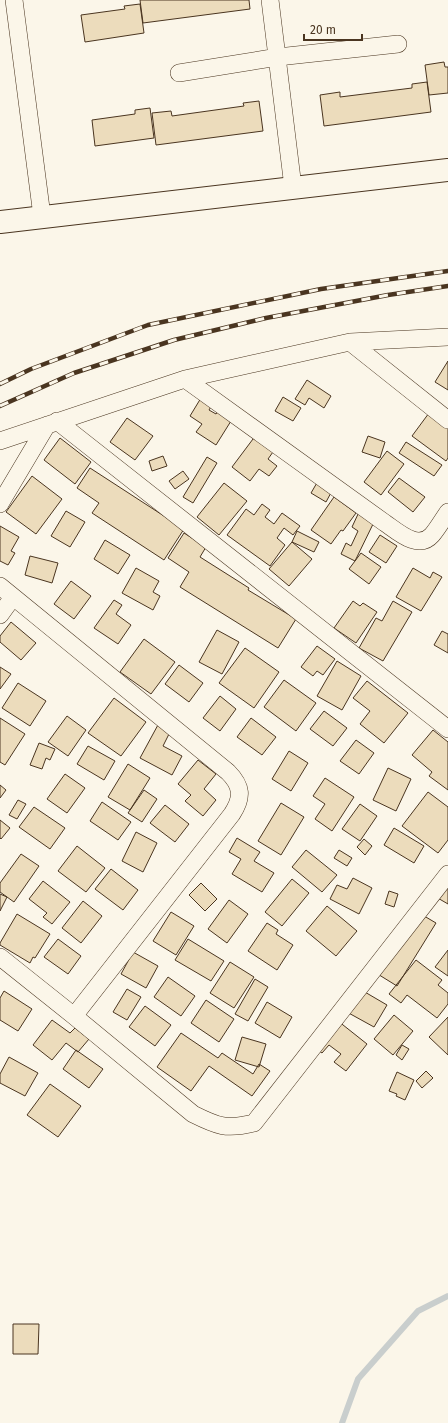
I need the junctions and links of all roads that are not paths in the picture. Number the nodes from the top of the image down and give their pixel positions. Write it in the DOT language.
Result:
graph roads {
  1 [pos="14,0"];
  2 [pos="270,0"];
  3 [pos="398,44"];
  4 [pos="278,57"];
  5 [pos="179,73"];
  6 [pos="448,170"];
  7 [pos="293,187"];
  8 [pos="42,216"];
  9 [pos="0,222"];
  10 [pos="448,337"];
  11 [pos="350,342"];
  12 [pos="185,379"];
  13 [pos="448,420"];
  14 [pos="52,423"];
  15 [pos="0,441"];
  16 [pos="0,504"];
  17 [pos="448,512"];
  18 [pos="0,586"];
  19 [pos="13,597"];
  20 [pos="0,615"];
  21 [pos="448,729"];
  22 [pos="448,874"];
  23 [pos="0,957"];
  24 [pos="74,1016"];
  1 -- 8 [label="street"];
  2 -- 4 [label="street"];
  3 -- 4 [label="street"];
  4 -- 5 [label="street"];
  4 -- 7 [label="street"];
  6 -- 7 [label="main road"];
  7 -- 8 [label="main road"];
  8 -- 9 [label="main road"];
  10 -- 11 [label="street"];
  11 -- 12 [label="street"];
  11 -- 13 [label="street"];
  12 -- 14 [label="street"];
  12 -- 17 [label="street"];
  14 -- 15 [label="street"];
  14 -- 16 [label="street"];
  14 -- 21 [label="street"];
  18 -- 19 [label="street"];
  19 -- 20 [label="street"];
  19 -- 24 [label="street"];
  22 -- 24 [label="street"];
  23 -- 24 [label="street"];
}
